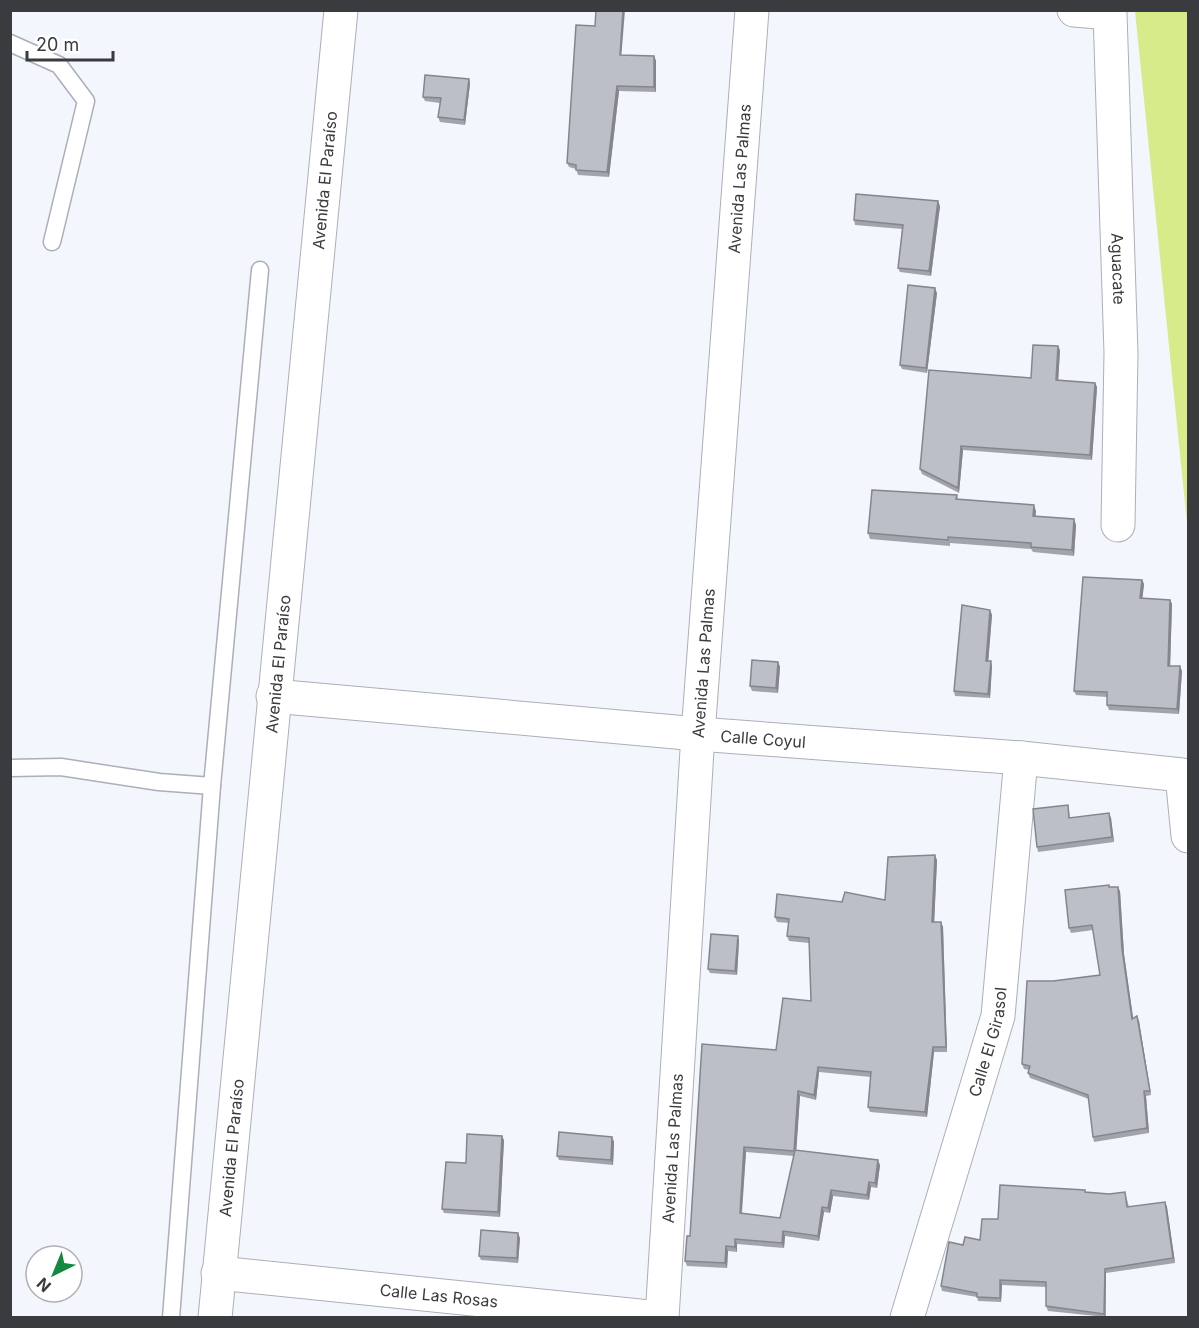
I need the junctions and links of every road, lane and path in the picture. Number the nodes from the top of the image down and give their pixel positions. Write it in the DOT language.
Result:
graph roads {
  1 [pos="341,10"];
  2 [pos="752,10"];
  3 [pos="1074,10"];
  4 [pos="10,43"];
  5 [pos="52,242"];
  6 [pos="260,270"];
  7 [pos="1118,525"];
  8 [pos="273,696"];
  9 [pos="698,734"];
  10 [pos="1021,758"];
  11 [pos="10,768"];
  12 [pos="212,786"];
  13 [pos="1188,836"];
  14 [pos="218,1273"];
  15 [pos="171,1317"];
  16 [pos="215,1317"];
  17 [pos="660,1317"];
  18 [pos="907,1317"];
  1 -- 8 [label="street, Avenida El Paraíso"];
  2 -- 9 [label="street, Avenida Las Palmas"];
  3 -- 7 [label="street, Aguacate"];
  4 -- 5 [label="lane"];
  6 -- 12 [label="lane"];
  8 -- 9 [label="street, Calle Coyul"];
  8 -- 14 [label="street, Avenida El Paraíso"];
  9 -- 10 [label="street, Calle Coyul"];
  9 -- 17 [label="street, Avenida Las Palmas"];
  10 -- 13 [label="street, Calle Coyul"];
  10 -- 18 [label="street, Calle El Girasol"];
  11 -- 12 [label="lane"];
  12 -- 15 [label="lane"];
  14 -- 16 [label="street, Avenida El Paraíso"];
  14 -- 17 [label="street, Calle Las Rosas"];
}
